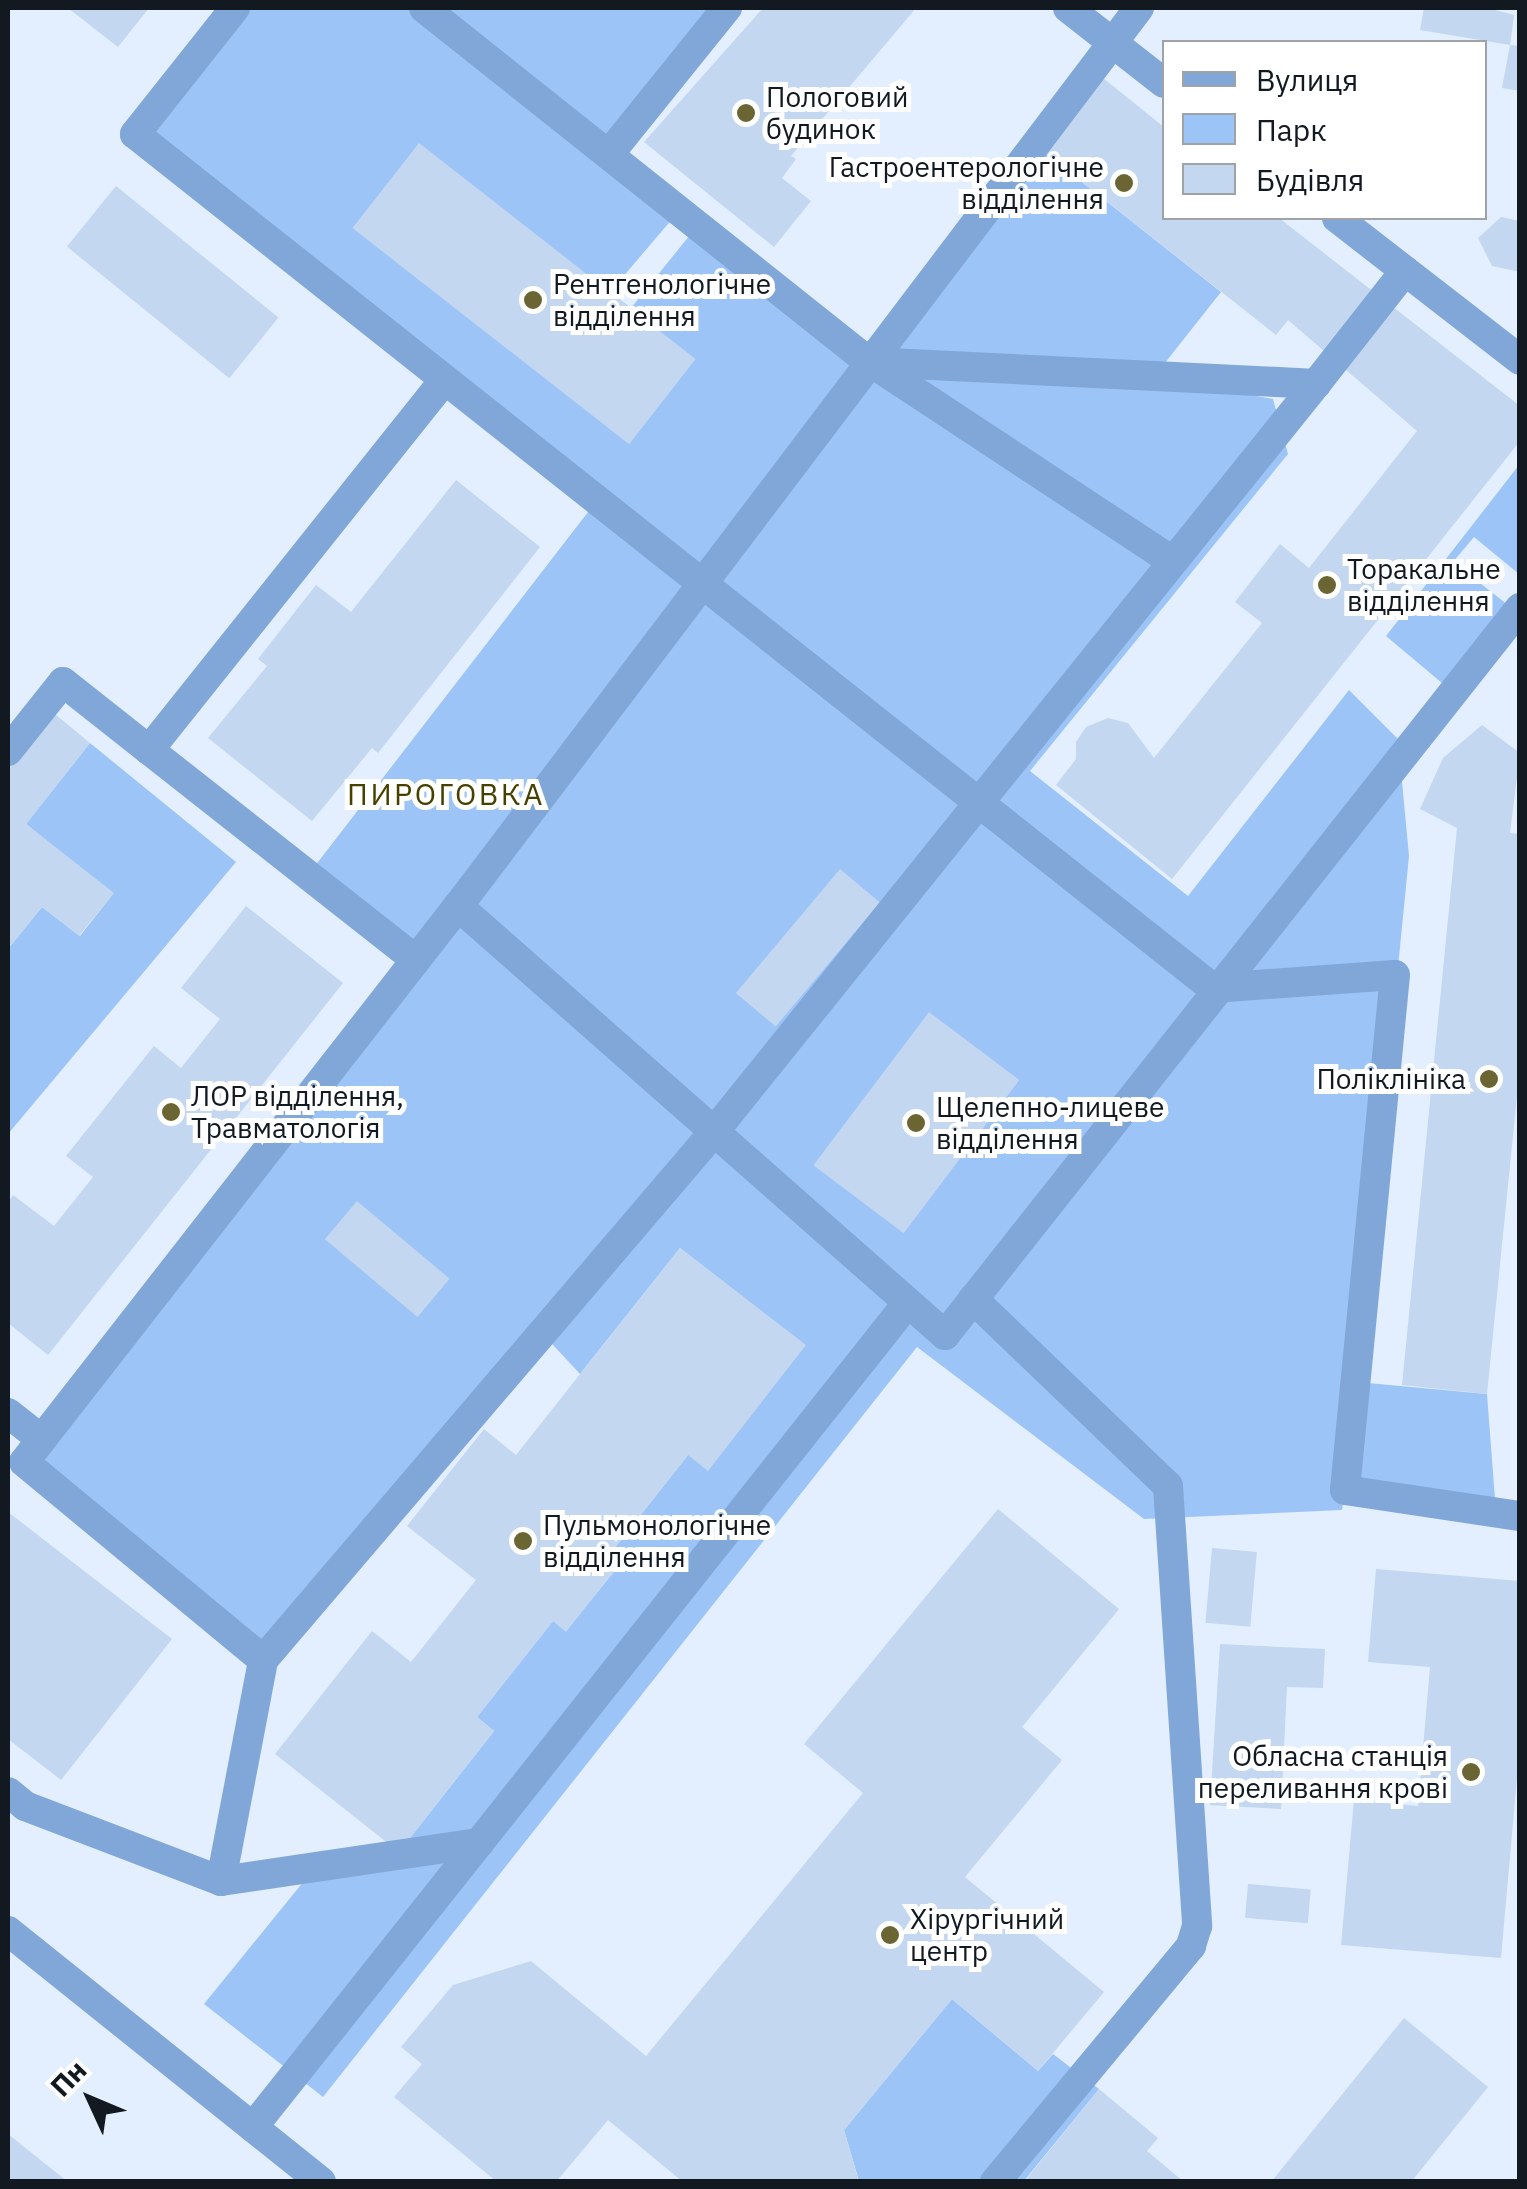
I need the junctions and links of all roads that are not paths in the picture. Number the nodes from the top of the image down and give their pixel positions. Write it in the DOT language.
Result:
graph roads {
  1 [pos="234,8"];
  2 [pos="424,8"];
  3 [pos="727,8"];
  4 [pos="1068,8"];
  5 [pos="1138,8"];
  6 [pos="1111,42"];
  7 [pos="1162,81"];
  8 [pos="609,154"];
  9 [pos="1340,220"];
  10 [pos="1405,271"];
  11 [pos="1520,360"];
  12 [pos="869,362"];
  13 [pos="444,380"];
  14 [pos="1316,384"];
  15 [pos="1172,561"];
  16 [pos="701,588"];
  17 [pos="1520,608"];
  18 [pos="149,750"];
  19 [pos="8,751"];
  20 [pos="975,803"];
  21 [pos="458,906"];
  22 [pos="416,960"];
  23 [pos="1213,988"];
  24 [pos="713,1133"];
  25 [pos="973,1299"];
  26 [pos="906,1305"];
  27 [pos="8,1413"];
  28 [pos="41,1439"];
  29 [pos="1520,1516"];
  30 [pos="263,1660"];
  31 [pos="8,1792"];
  32 [pos="479,1842"];
  33 [pos="221,1881"];
  34 [pos="8,1932"];
  35 [pos="253,2127"];
  36 [pos="321,2182"];
  37 [pos="995,2182"];
  1 -- 13 [label="street"];
  2 -- 8 [label="street"];
  3 -- 8 [label="street"];
  4 -- 6 [label="street"];
  5 -- 6 [label="street"];
  6 -- 7 [label="street"];
  6 -- 12 [label="street"];
  8 -- 12 [label="street"];
  9 -- 10 [label="street"];
  10 -- 11 [label="street"];
  10 -- 14 [label="street"];
  12 -- 14 [label="street"];
  12 -- 15 [label="street"];
  12 -- 16 [label="street"];
  13 -- 16 [label="street"];
  13 -- 18 [label="street"];
  14 -- 15 [label="street"];
  15 -- 20 [label="street"];
  16 -- 20 [label="street"];
  16 -- 21 [label="street"];
  17 -- 23 [label="street"];
  18 -- 19 [label="street"];
  18 -- 22 [label="street"];
  20 -- 23 [label="street"];
  20 -- 24 [label="street"];
  21 -- 22 [label="street"];
  21 -- 24 [label="street"];
  22 -- 28 [label="street"];
  23 -- 25 [label="street"];
  23 -- 29 [label="street"];
  24 -- 26 [label="street"];
  24 -- 30 [label="street"];
  25 -- 26 [label="street"];
  25 -- 37 [label="street"];
  26 -- 32 [label="street"];
  27 -- 28 [label="street"];
  28 -- 30 [label="street"];
  30 -- 33 [label="street"];
  31 -- 33 [label="street"];
  32 -- 33 [label="street"];
  32 -- 35 [label="street"];
  34 -- 35 [label="street"];
  35 -- 36 [label="street"];
}
